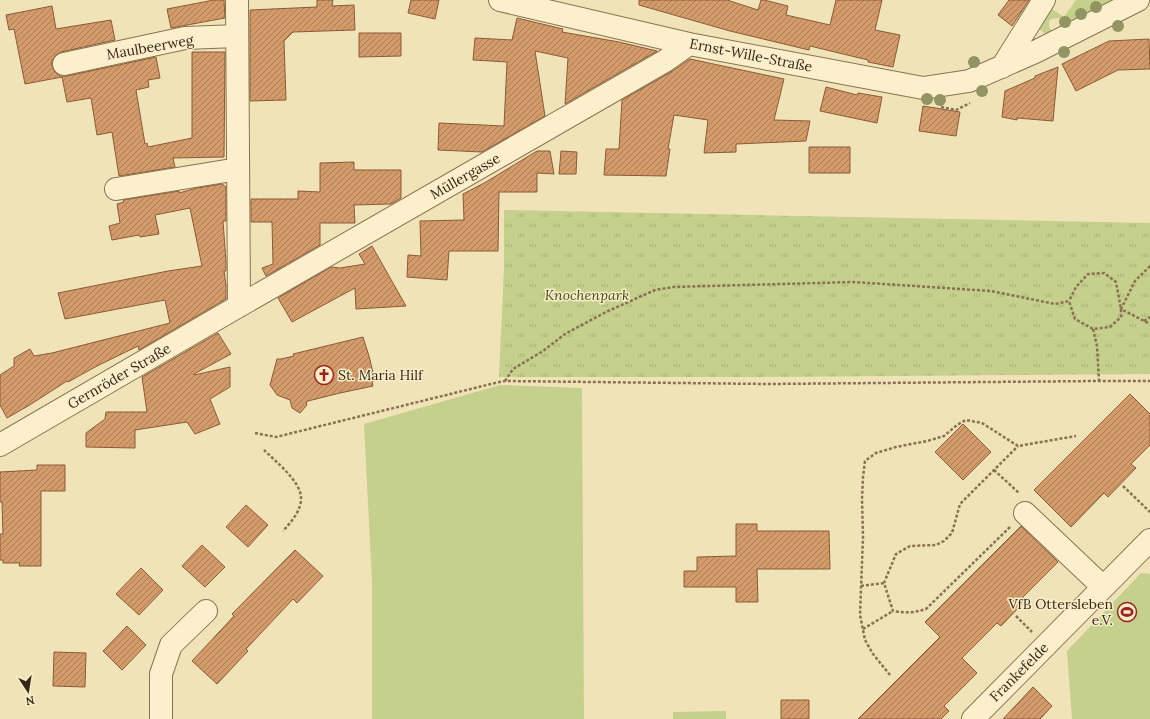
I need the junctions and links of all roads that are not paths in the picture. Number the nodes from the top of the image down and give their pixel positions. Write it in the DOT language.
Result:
graph roads {
  1 [pos="237,0"];
  2 [pos="500,0"];
  3 [pos="1044,0"];
  4 [pos="1138,0"];
  5 [pos="237,36"];
  6 [pos="689,44"];
  7 [pos="64,64"];
  8 [pos="1002,67"];
  9 [pos="238,169"];
  10 [pos="116,189"];
  11 [pos="238,306"];
  12 [pos="0,445"];
  13 [pos="1024,512"];
  14 [pos="1150,540"];
  15 [pos="1103,587"];
  16 [pos="206,611"];
  17 [pos="161,719"];
  18 [pos="972,719"];
  1 -- 5 [label="street"];
  2 -- 6 [label="street, Ernst-Wille-Straße"];
  3 -- 8 [label="street"];
  4 -- 8 [label="street, Ernst-Wille-Straße"];
  5 -- 7 [label="street, Maulbeerweg"];
  5 -- 9 [label="street"];
  6 -- 8 [label="street, Ernst-Wille-Straße"];
  6 -- 11 [label="street, Müllergasse"];
  9 -- 10 [label="street"];
  9 -- 11 [label="street"];
  11 -- 12 [label="street, Gernröder Straße"];
  13 -- 15 [label="street"];
  14 -- 15 [label="street, Frankefelde"];
  15 -- 18 [label="street, Frankefelde"];
  16 -- 17 [label="street"];
}
